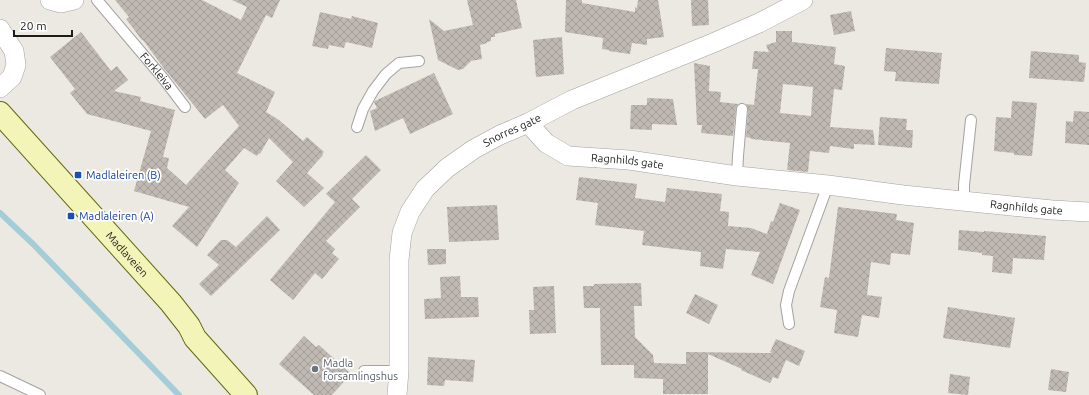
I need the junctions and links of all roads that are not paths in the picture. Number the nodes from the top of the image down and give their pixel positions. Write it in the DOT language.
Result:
graph roads {
  1 [pos="50,0"];
  2 [pos="74,0"];
  3 [pos="97,0"];
  4 [pos="803,0"];
  5 [pos="0,29"];
  6 [pos="419,61"];
  7 [pos="0,88"];
  8 [pos="185,106"];
  9 [pos="742,109"];
  10 [pos="0,113"];
  11 [pos="971,120"];
  12 [pos="528,123"];
  13 [pos="357,127"];
  14 [pos="738,176"];
  15 [pos="828,186"];
  16 [pos="964,200"];
  17 [pos="1089,212"];
  18 [pos="789,324"];
  19 [pos="189,326"];
  20 [pos="364,371"];
  21 [pos="399,371"];
  22 [pos="0,376"];
  23 [pos="40,395"];
  24 [pos="246,395"];
  25 [pos="262,395"];
  26 [pos="397,395"];
  1 -- 2 [label="street"];
  3 -- 8 [label="lane, Forkleiva"];
  4 -- 12 [label="street, Snorres gate"];
  5 -- 7 [label="street"];
  6 -- 13 [label="lane"];
  9 -- 14 [label="lane"];
  10 -- 19 [label="main road, Madlaveien"];
  11 -- 16 [label="lane"];
  12 -- 14 [label="street, Ragnhilds gate"];
  12 -- 21 [label="street, Snorres gate"];
  14 -- 15 [label="street, Ragnhilds gate"];
  15 -- 16 [label="street, Ragnhilds gate"];
  15 -- 18 [label="lane"];
  16 -- 17 [label="street, Ragnhilds gate"];
  19 -- 24 [label="main road, Madlaveien"];
  19 -- 25 [label="main road, Madlaveien"];
  20 -- 21 [label="lane"];
  21 -- 26 [label="street, Snorres gate"];
  22 -- 23 [label="lane"];
}
